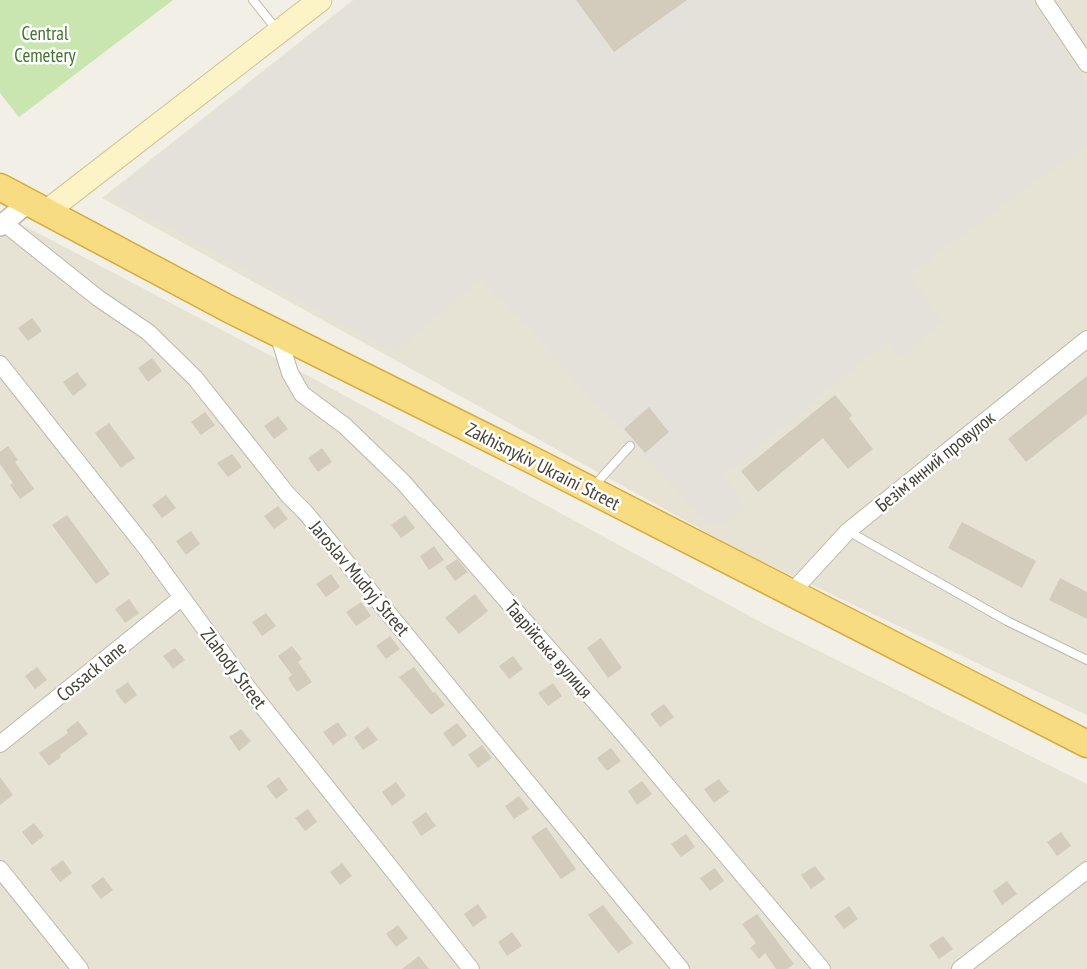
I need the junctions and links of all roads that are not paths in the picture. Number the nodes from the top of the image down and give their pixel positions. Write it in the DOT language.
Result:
graph roads {
  1 [pos="253,0"];
  2 [pos="320,0"];
  3 [pos="1044,0"];
  4 [pos="279,33"];
  5 [pos="1087,64"];
  6 [pos="0,187"];
  7 [pos="37,207"];
  8 [pos="2,225"];
  9 [pos="278,334"];
  10 [pos="1087,339"];
  11 [pos="0,364"];
  12 [pos="630,446"];
  13 [pos="590,490"];
  14 [pos="848,531"];
  15 [pos="791,593"];
  16 [pos="181,598"];
  17 [pos="1087,660"];
  18 [pos="0,744"];
  19 [pos="1087,744"];
  20 [pos="0,869"];
  21 [pos="1087,870"];
  22 [pos="80,969"];
  23 [pos="471,969"];
  24 [pos="681,969"];
  25 [pos="822,969"];
  26 [pos="960,969"];
  1 -- 4 [label="lane"];
  2 -- 4 [label="main road"];
  3 -- 5 [label="street"];
  4 -- 7 [label="main road"];
  6 -- 7 [label="highway, Zakhisnykiv Ukraini Street"];
  7 -- 8 [label="street"];
  7 -- 9 [label="highway, Zakhisnykiv Ukraini Street"];
  8 -- 24 [label="street, Jaroslav Mudryj Street"];
  9 -- 13 [label="highway, Zakhisnykiv Ukraini Street"];
  9 -- 25 [label="street, Таврійська вулиця"];
  10 -- 14 [label="street, Безімʼянний провулок"];
  11 -- 16 [label="street, Zlahody Street"];
  12 -- 13 [label="lane"];
  13 -- 15 [label="highway, Zakhisnykiv Ukraini Street"];
  14 -- 15 [label="street, Безімʼянний провулок"];
  14 -- 17 [label="lane"];
  15 -- 19 [label="highway, Zakhisnykiv Ukraini Street"];
  16 -- 18 [label="street, Cossack lane"];
  16 -- 23 [label="street, Zlahody Street"];
  20 -- 22 [label="street"];
  21 -- 26 [label="street"];
}
